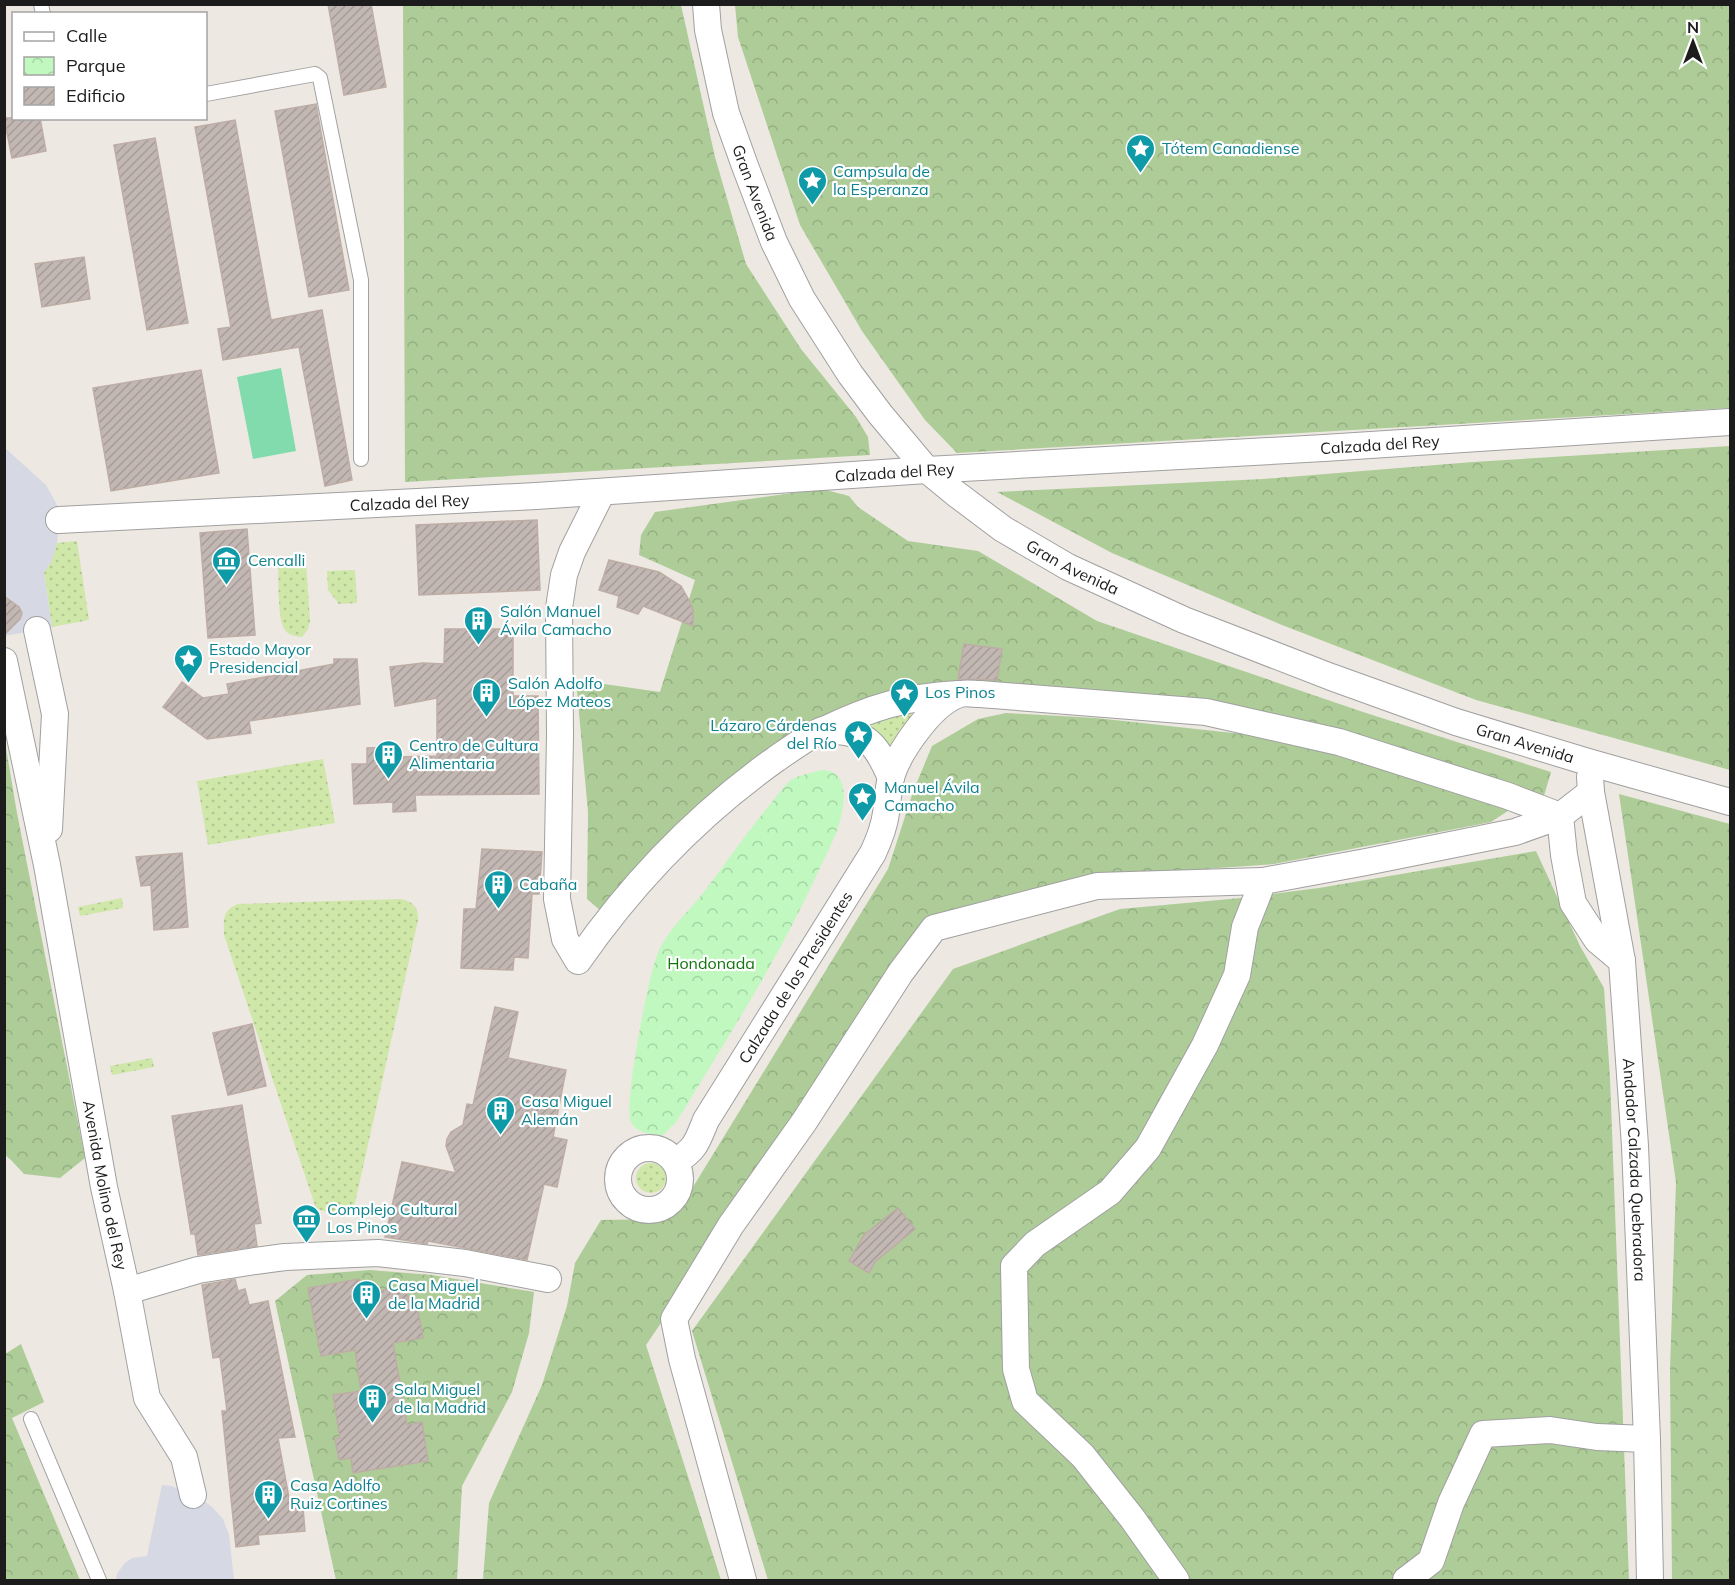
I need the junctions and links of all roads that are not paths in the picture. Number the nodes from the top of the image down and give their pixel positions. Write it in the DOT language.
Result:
graph roads {
  1 [pos="706,4"];
  2 [pos="207,94"];
  3 [pos="1731,422"];
  4 [pos="361,459"];
  5 [pos="927,470"];
  6 [pos="602,492"];
  7 [pos="59,520"];
  8 [pos="37,630"];
  9 [pos="4,661"];
  10 [pos="958,694"];
  11 [pos="824,730"];
  12 [pos="1588,762"];
  13 [pos="891,778"];
  14 [pos="1591,792"];
  15 [pos="1731,802"];
  16 [pos="1560,816"];
  17 [pos="47,865"];
  18 [pos="1263,881"];
  19 [pos="1622,961"];
  20 [pos="675,1162"];
  21 [pos="548,1279"];
  22 [pos="127,1291"];
  23 [pos="31,1419"];
  24 [pos="1647,1439"];
  25 [pos="193,1495"];
  26 [pos="99,1581"];
  27 [pos="743,1581"];
  28 [pos="1176,1581"];
  29 [pos="1406,1581"];
  30 [pos="1650,1581"];
  1 -- 5 [label="street, Gran Avenida"];
  2 -- 4 [label="lane"];
  3 -- 5 [label="street, Calzada del Rey"];
  5 -- 6 [label="street, Calzada del Rey"];
  5 -- 12 [label="street, Gran Avenida"];
  6 -- 7 [label="street, Calzada del Rey"];
  6 -- 11 [label="street"];
  8 -- 17 [label="street, Avenida Molino del Rey"];
  9 -- 17 [label="street, Avenida Molino del Rey"];
  10 -- 11 [label="street"];
  10 -- 13 [label="street, Calzada de los Presidentes"];
  10 -- 16 [label="street"];
  11 -- 13 [label="street"];
  12 -- 14 [label="street, Andador Calzada Quebradora"];
  12 -- 15 [label="street, Gran Avenida"];
  13 -- 20 [label="street, Calzada de los Presidentes"];
  14 -- 16 [label="street"];
  14 -- 19 [label="street, Andador Calzada Quebradora"];
  16 -- 18 [label="street"];
  16 -- 19 [label="street"];
  17 -- 22 [label="street, Avenida Molino del Rey"];
  18 -- 27 [label="street"];
  18 -- 28 [label="street"];
  19 -- 24 [label="street, Andador Calzada Quebradora"];
  21 -- 22 [label="street"];
  22 -- 25 [label="street, Avenida Molino del Rey"];
  23 -- 26 [label="lane"];
  24 -- 29 [label="street"];
  24 -- 30 [label="street, Andador Calzada Quebradora"];
}
